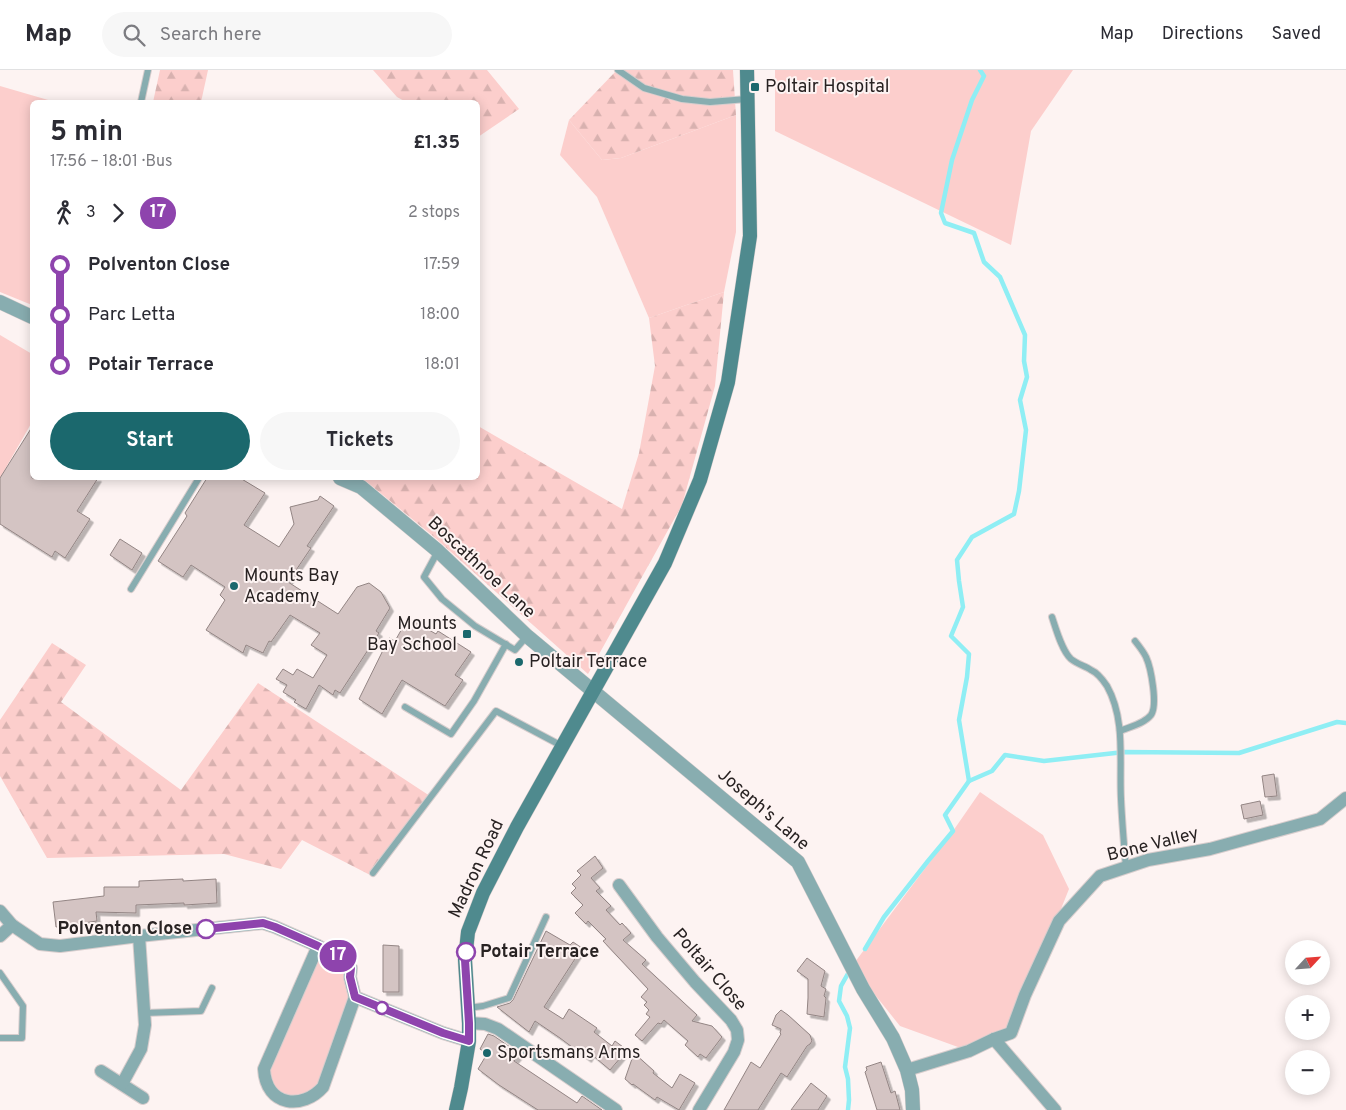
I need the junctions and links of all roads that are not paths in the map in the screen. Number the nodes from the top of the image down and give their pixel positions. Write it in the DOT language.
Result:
graph roads {
  1 [pos="148,70"];
  2 [pos="618,70"];
  3 [pos="747,70"];
  4 [pos="747,99"];
  5 [pos="141,100"];
  6 [pos="0,302"];
  7 [pos="30,316"];
  8 [pos="198,480"];
  9 [pos="345,480"];
  10 [pos="438,551"];
  11 [pos="131,589"];
  12 [pos="1052,618"];
  13 [pos="527,636"];
  14 [pos="1135,641"];
  15 [pos="506,644"];
  16 [pos="594,691"];
  17 [pos="405,707"];
  18 [pos="1120,731"];
  19 [pos="562,746"];
  20 [pos="1346,798"];
  21 [pos="1126,868"];
  22 [pos="373,873"];
  23 [pos="619,885"];
  24 [pos="0,911"];
  25 [pos="546,917"];
  26 [pos="12,925"];
  27 [pos="0,936"];
  28 [pos="139,936"];
  29 [pos="318,946"];
  30 [pos="0,973"];
  31 [pos="212,988"];
  32 [pos="355,997"];
  33 [pos="468,1008"];
  34 [pos="144,1013"];
  35 [pos="469,1023"];
  36 [pos="0,1038"];
  37 [pos="994,1039"];
  38 [pos="469,1041"];
  39 [pos="907,1070"];
  40 [pos="101,1071"];
  41 [pos="122,1084"];
  42 [pos="143,1098"];
  43 [pos="613,1109"];
  44 [pos="456,1110"];
  45 [pos="699,1110"];
  46 [pos="913,1110"];
  47 [pos="1055,1110"];
  1 -- 5 [label="lane"];
  2 -- 4 [label="lane"];
  3 -- 4 [label="main road, Madron Road"];
  4 -- 16 [label="main road, Madron Road"];
  6 -- 7 [label="street"];
  8 -- 11 [label="lane"];
  9 -- 10 [label="street, Boscathnoe Lane"];
  10 -- 13 [label="street, Boscathnoe Lane"];
  10 -- 15 [label="lane"];
  12 -- 18 [label="lane"];
  13 -- 15 [label="lane"];
  13 -- 16 [label="street, Boscathnoe Lane"];
  14 -- 18 [label="lane"];
  15 -- 17 [label="lane"];
  16 -- 19 [label="main road, Madron Road"];
  16 -- 39 [label="street, Joseph's Lane"];
  18 -- 21 [label="lane"];
  19 -- 22 [label="lane"];
  19 -- 33 [label="main road, Madron Road"];
  20 -- 21 [label="street, Bone Valley"];
  21 -- 37 [label="street, Bone Valley"];
  23 -- 45 [label="street, Poltair Close"];
  24 -- 26 [label="street"];
  25 -- 33 [label="lane"];
  26 -- 27 [label="street"];
  26 -- 28 [label="street"];
  28 -- 29 [label="street"];
  28 -- 34 [label="street"];
  29 -- 32 [label="street"];
  29 -- 32 [label="street"];
  30 -- 36 [label="lane"];
  31 -- 34 [label="lane"];
  32 -- 38 [label="street"];
  33 -- 35 [label="main road, Madron Road"];
  34 -- 41 [label="street"];
  35 -- 38 [label="main road, Madron Road"];
  35 -- 43 [label="street"];
  37 -- 39 [label="street, Bone Valley"];
  37 -- 47 [label="street"];
  38 -- 44 [label="main road, Madron Road"];
  39 -- 46 [label="street, Joseph's Lane"];
  40 -- 41 [label="street"];
  41 -- 42 [label="street"];
}
